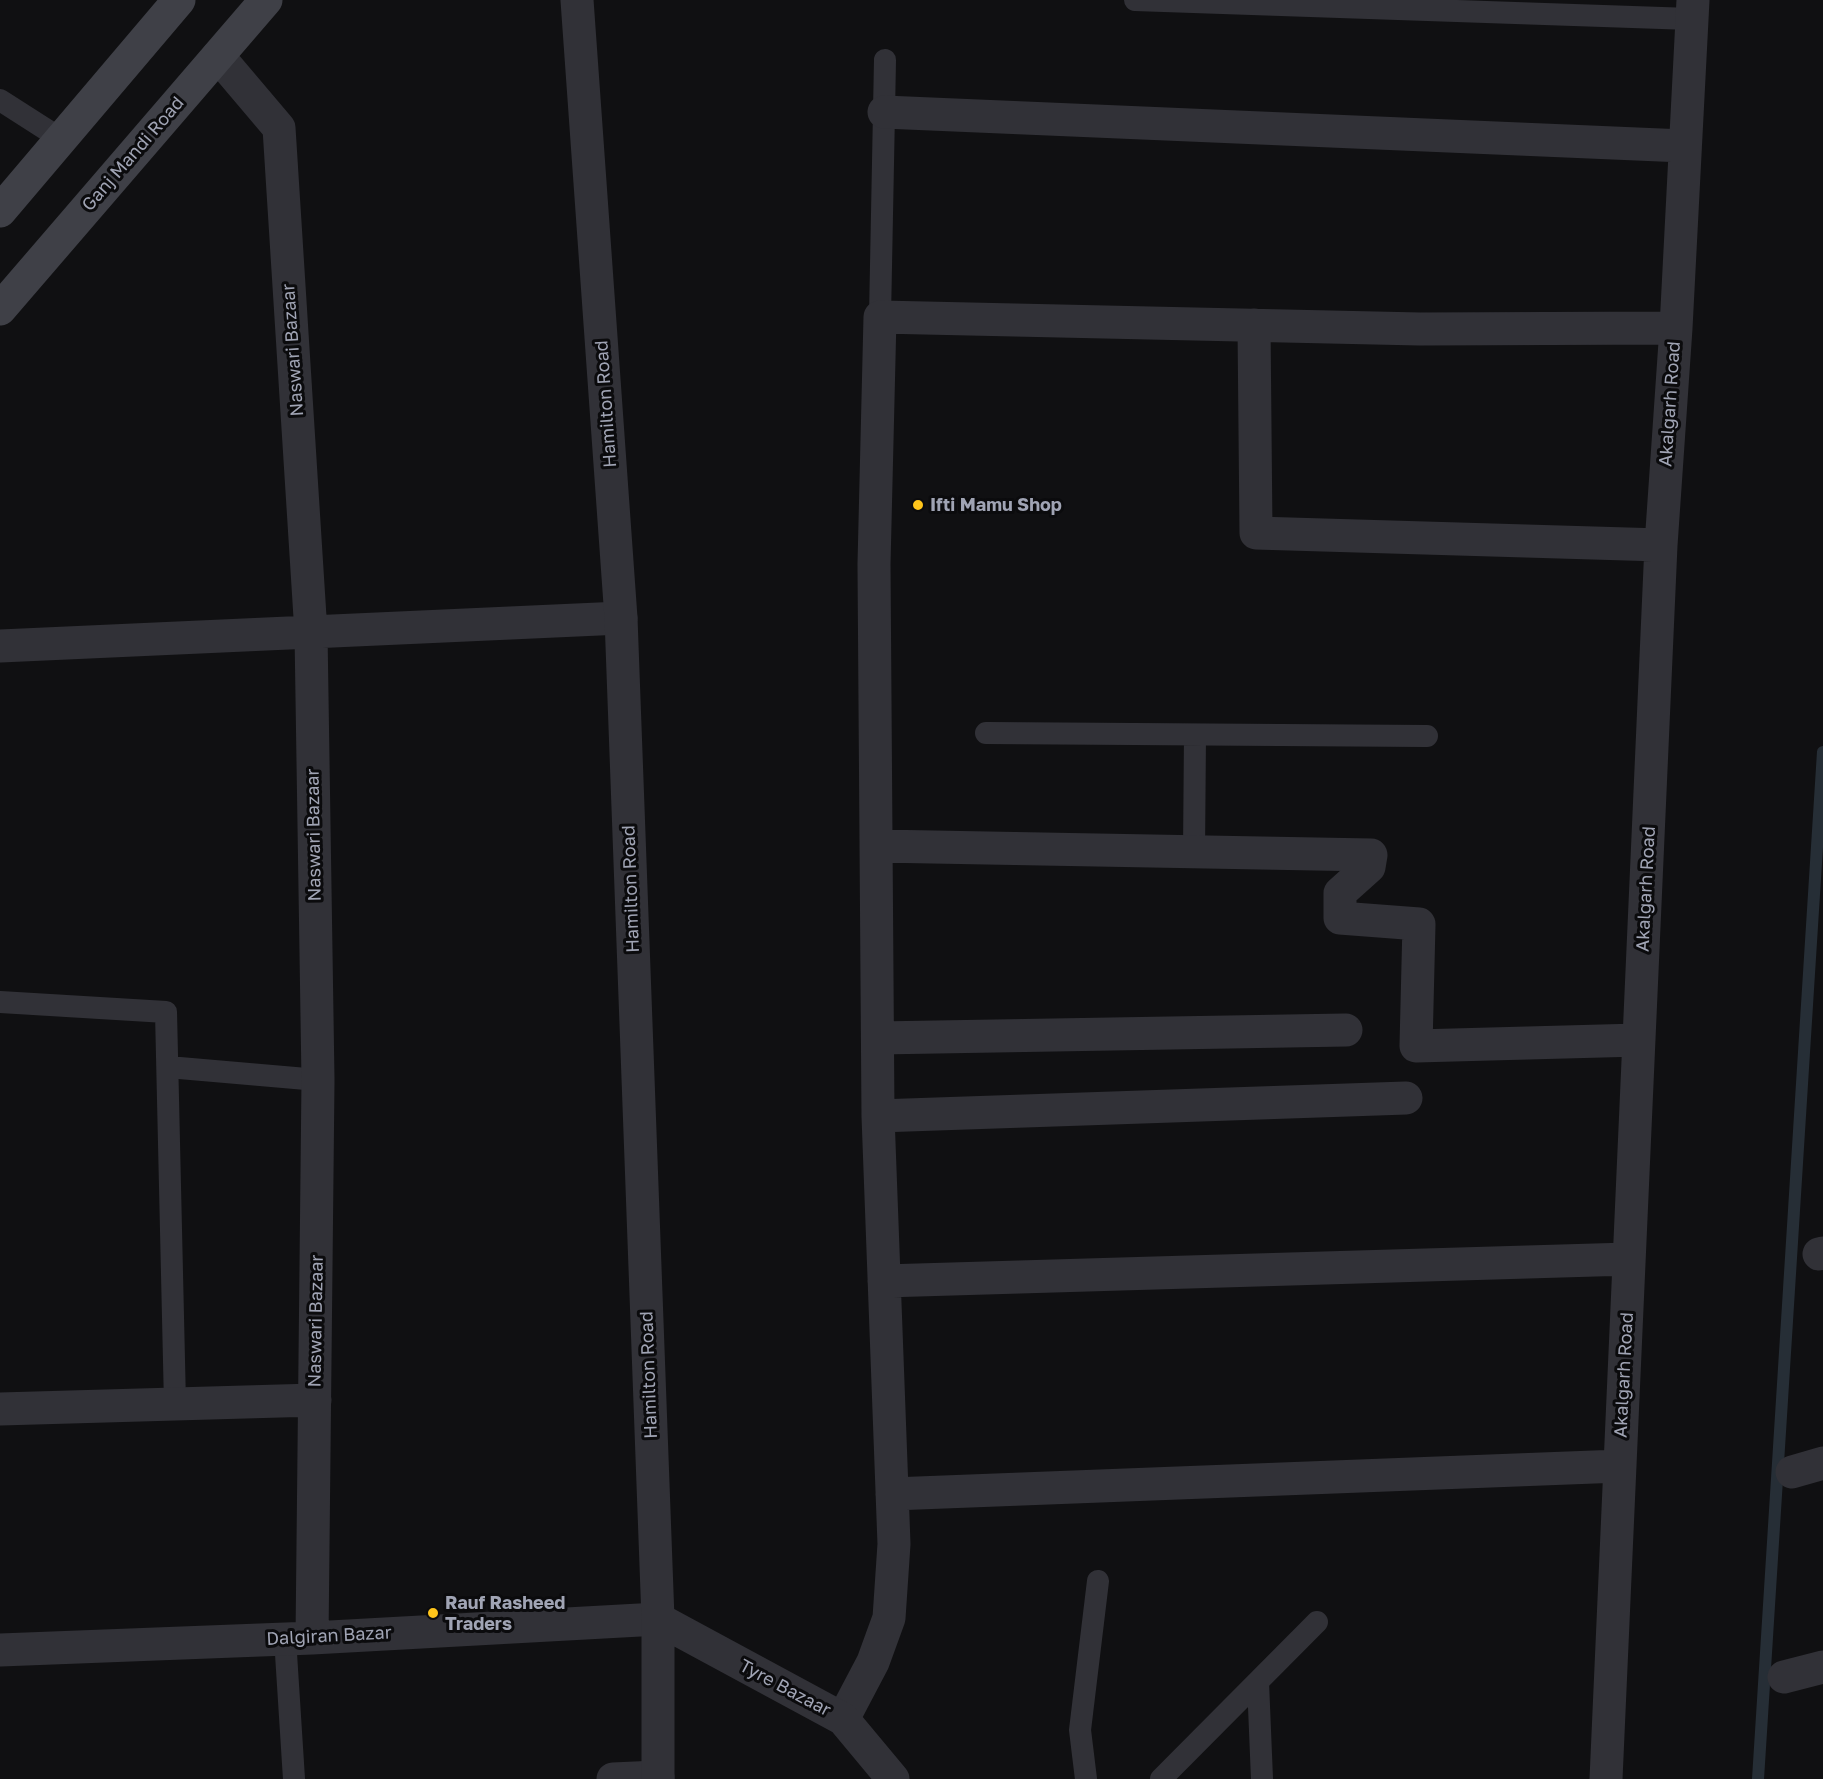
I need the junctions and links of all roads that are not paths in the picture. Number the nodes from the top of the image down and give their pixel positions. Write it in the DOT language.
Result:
graph roads {
  1 [pos="179,0"];
  2 [pos="266,0"];
  3 [pos="577,0"];
  4 [pos="1135,0"];
  5 [pos="1692,10"];
  6 [pos="218,56"];
  7 [pos="885,60"];
  8 [pos="0,100"];
  9 [pos="884,112"];
  10 [pos="61,139"];
  11 [pos="1684,146"];
  12 [pos="0,211"];
  13 [pos="0,309"];
  14 [pos="880,318"];
  15 [pos="1254,325"];
  16 [pos="1676,328"];
  17 [pos="1661,544"];
  18 [pos="621,618"];
  19 [pos="311,633"];
  20 [pos="0,646"];
  21 [pos="986,733"];
  22 [pos="1195,735"];
  23 [pos="1427,736"];
  24 [pos="878,846"];
  25 [pos="1194,852"];
  26 [pos="0,1002"];
  27 [pos="1346,1030"];
  28 [pos="878,1038"];
  29 [pos="1639,1040"];
  30 [pos="168,1067"];
  31 [pos="318,1080"];
  32 [pos="1406,1098"];
  33 [pos="878,1116"];
  34 [pos="1629,1260"];
  35 [pos="884,1281"];
  36 [pos="315,1400"];
  37 [pos="175,1404"];
  38 [pos="0,1409"];
  39 [pos="1823,1463"];
  40 [pos="1620,1466"];
  41 [pos="1792,1472"];
  42 [pos="892,1494"];
  43 [pos="1098,1581"];
  44 [pos="658,1619"];
  45 [pos="1317,1622"];
  46 [pos="299,1638"];
  47 [pos="0,1650"];
  48 [pos="1823,1667"];
  49 [pos="1784,1677"];
  50 [pos="1258,1682"];
  51 [pos="843,1719"];
  52 [pos="658,1778"];
  53 [pos="294,1779"];
  54 [pos="613,1779"];
  55 [pos="893,1779"];
  56 [pos="1086,1779"];
  57 [pos="1161,1779"];
  58 [pos="1262,1779"];
  59 [pos="1606,1779"];
  1 -- 10 [label="main road"];
  2 -- 6 [label="main road, Ganj Mandi Road"];
  3 -- 18 [label="street, Hamilton Road"];
  4 -- 5 [label="lane"];
  5 -- 11 [label="street, Akalgarh Road"];
  6 -- 13 [label="main road, Ganj Mandi Road"];
  6 -- 19 [label="street, Naswari Bazaar"];
  7 -- 9 [label="lane"];
  8 -- 10 [label="lane"];
  9 -- 11 [label="street"];
  9 -- 14 [label="lane"];
  10 -- 12 [label="main road"];
  11 -- 16 [label="street, Akalgarh Road"];
  14 -- 15 [label="street"];
  14 -- 24 [label="street"];
  15 -- 16 [label="street"];
  15 -- 17 [label="street"];
  16 -- 17 [label="street, Akalgarh Road"];
  17 -- 29 [label="street, Akalgarh Road"];
  18 -- 19 [label="street"];
  18 -- 44 [label="street, Hamilton Road"];
  19 -- 20 [label="street"];
  19 -- 31 [label="street, Naswari Bazaar"];
  21 -- 22 [label="lane"];
  22 -- 23 [label="lane"];
  22 -- 25 [label="lane"];
  24 -- 25 [label="street"];
  24 -- 28 [label="street"];
  25 -- 29 [label="street"];
  26 -- 30 [label="lane"];
  27 -- 28 [label="street"];
  28 -- 33 [label="street"];
  29 -- 34 [label="street, Akalgarh Road"];
  30 -- 31 [label="lane"];
  30 -- 37 [label="lane"];
  31 -- 36 [label="street, Naswari Bazaar"];
  32 -- 33 [label="street"];
  33 -- 35 [label="street"];
  34 -- 35 [label="street"];
  34 -- 40 [label="street, Akalgarh Road"];
  35 -- 42 [label="street"];
  36 -- 37 [label="street"];
  36 -- 46 [label="street, Naswari Bazaar"];
  37 -- 38 [label="street"];
  39 -- 41 [label="street"];
  40 -- 42 [label="street"];
  40 -- 59 [label="street, Akalgarh Road"];
  42 -- 51 [label="street"];
  43 -- 56 [label="lane"];
  44 -- 46 [label="street, Dalgiran Bazar"];
  44 -- 51 [label="street, Tyre Bazaar"];
  44 -- 52 [label="street, Hamilton Road"];
  45 -- 50 [label="lane"];
  46 -- 47 [label="street, Dalgiran Bazar"];
  46 -- 53 [label="lane"];
  48 -- 49 [label="street"];
  50 -- 57 [label="lane"];
  50 -- 58 [label="lane"];
  51 -- 55 [label="street, Tyre Bazaar"];
  52 -- 54 [label="street"];
}
